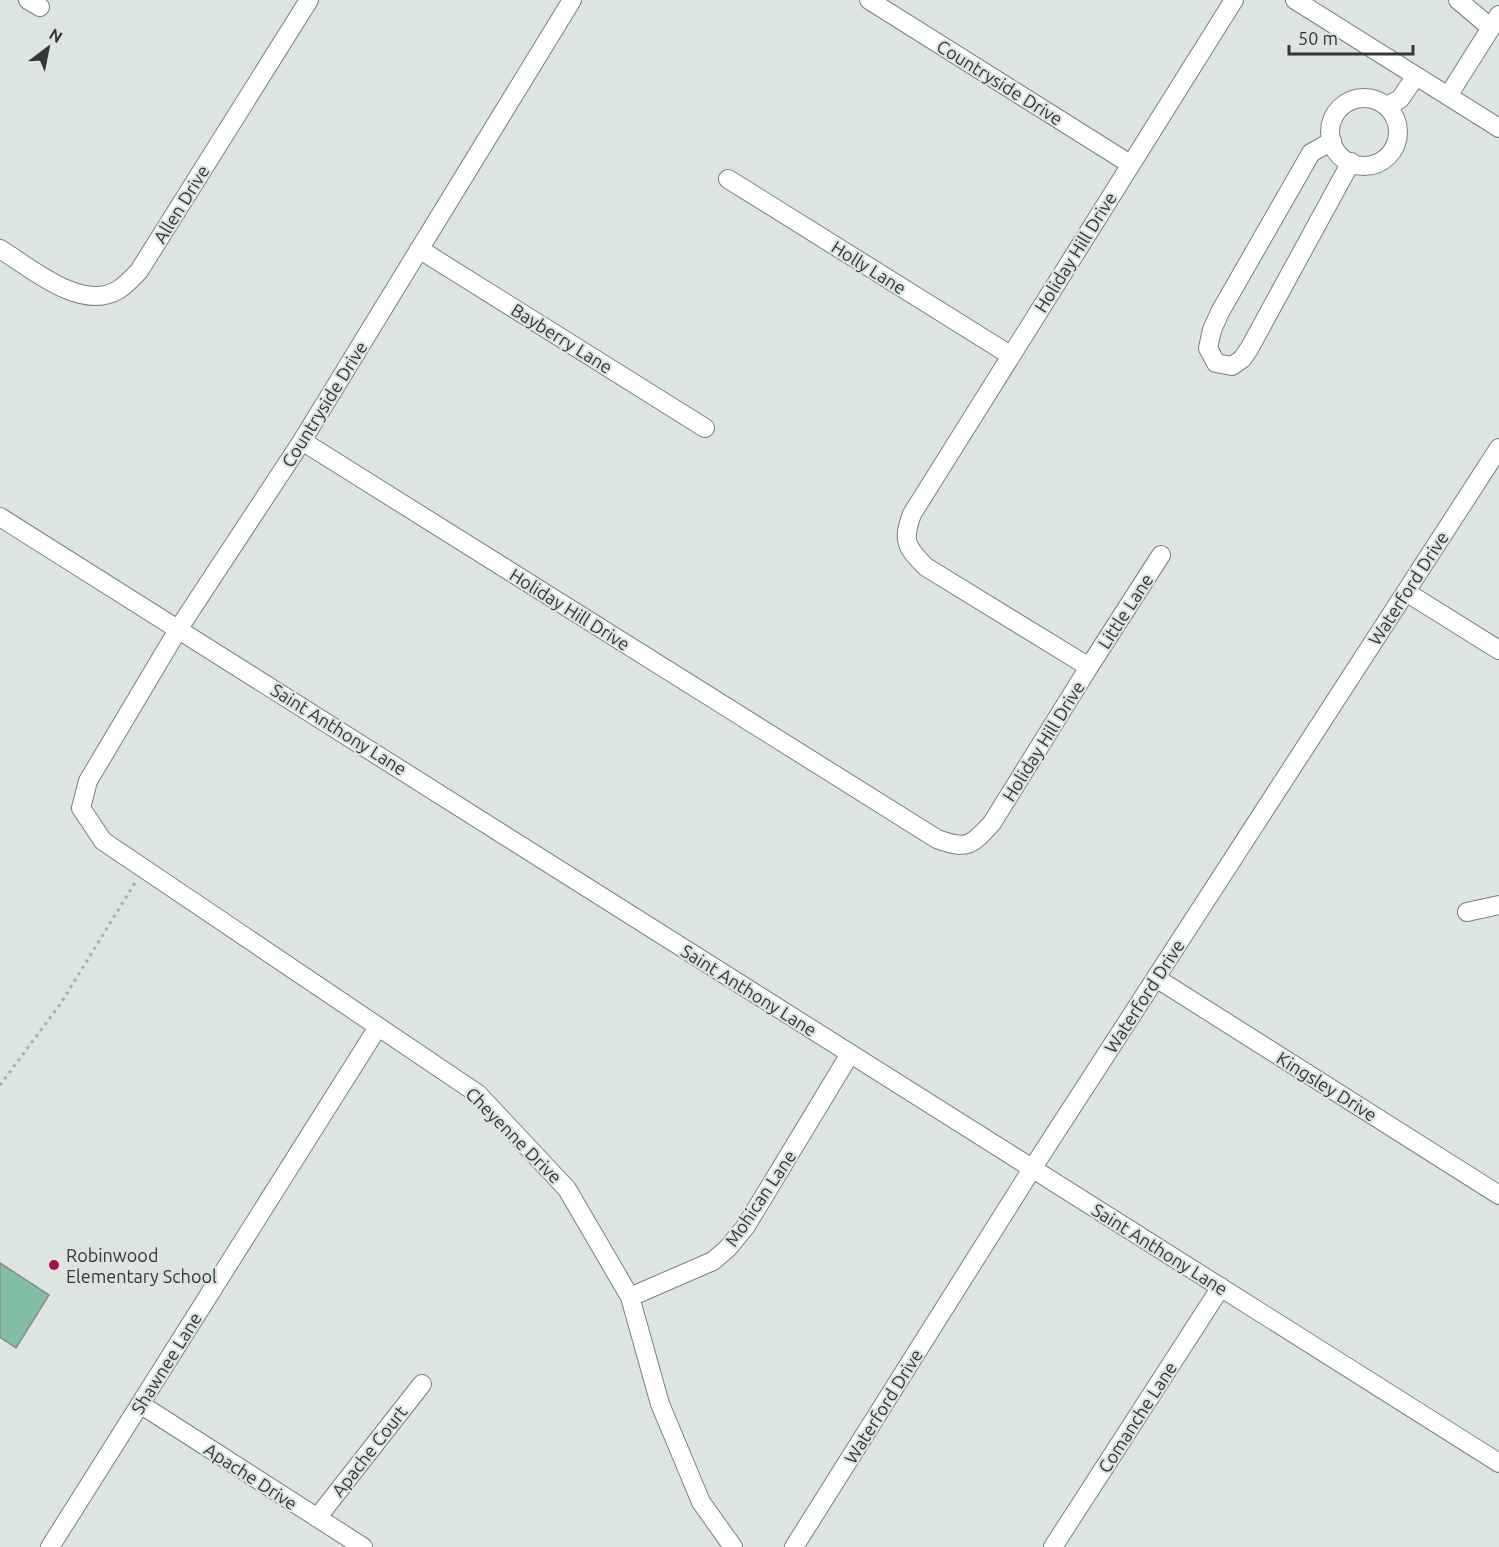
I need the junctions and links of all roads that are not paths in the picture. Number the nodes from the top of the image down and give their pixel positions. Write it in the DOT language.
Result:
graph roads {
  1 [pos="309,0"];
  2 [pos="572,0"];
  3 [pos="869,0"];
  4 [pos="1234,0"];
  5 [pos="1294,0"];
  6 [pos="1458,0"];
  7 [pos="1495,22"];
  8 [pos="1416,76"];
  9 [pos="1448,96"];
  10 [pos="1387,106"];
  11 [pos="1499,128"];
  12 [pos="1332,141"];
  13 [pos="1351,162"];
  14 [pos="1130,164"];
  15 [pos="728,179"];
  16 [pos="0,249"];
  17 [pos="419,249"];
  18 [pos="1010,355"];
  19 [pos="705,428"];
  20 [pos="302,441"];
  21 [pos="1499,448"];
  22 [pos="0,517"];
  23 [pos="1161,555"];
  24 [pos="1406,592"];
  25 [pos="179,628"];
  26 [pos="1499,650"];
  27 [pos="1089,667"];
  28 [pos="81,808"];
  29 [pos="1499,905"];
  30 [pos="1467,912"];
  31 [pos="1156,978"];
  32 [pos="378,1027"];
  33 [pos="850,1054"];
  34 [pos="1032,1169"];
  35 [pos="1499,1195"];
  36 [pos="1221,1287"];
  37 [pos="630,1297"];
  38 [pos="422,1384"];
  39 [pos="140,1404"];
  40 [pos="1499,1463"];
  41 [pos="317,1518"];
  42 [pos="50,1547"];
  43 [pos="363,1547"];
  44 [pos="733,1547"];
  45 [pos="794,1547"];
  46 [pos="1053,1547"];
  1 -- 16 [label="street, Allen Drive"];
  2 -- 17 [label="street, Countryside Drive"];
  3 -- 14 [label="street, Countryside Drive"];
  4 -- 14 [label="street, Holiday Hill Drive"];
  5 -- 8 [label="street"];
  6 -- 7 [label="street"];
  7 -- 9 [label="street"];
  8 -- 9 [label="street"];
  8 -- 10 [label="street"];
  9 -- 11 [label="street"];
  10 -- 12 [label="street"];
  10 -- 13 [label="street"];
  12 -- 13 [label="street"];
  12 -- 13 [label="street"];
  14 -- 18 [label="street, Holiday Hill Drive"];
  15 -- 18 [label="street, Holly Lane"];
  17 -- 19 [label="street, Bayberry Lane"];
  17 -- 20 [label="street, Countryside Drive"];
  18 -- 27 [label="street, Holiday Hill Drive"];
  20 -- 25 [label="street, Countryside Drive"];
  20 -- 27 [label="street, Holiday Hill Drive"];
  21 -- 24 [label="street, Waterford Drive"];
  22 -- 25 [label="street, Saint Anthony Lane"];
  23 -- 27 [label="street, Little Lane"];
  24 -- 26 [label="street"];
  24 -- 31 [label="street, Waterford Drive"];
  25 -- 28 [label="street, Countryside Drive"];
  25 -- 33 [label="street, Saint Anthony Lane"];
  28 -- 32 [label="street, Cheyenne Drive"];
  29 -- 30 [label="street"];
  31 -- 34 [label="street, Waterford Drive"];
  31 -- 35 [label="street, Kingsley Drive"];
  32 -- 37 [label="street, Cheyenne Drive"];
  32 -- 39 [label="street, Shawnee Lane"];
  33 -- 34 [label="street, Saint Anthony Lane"];
  33 -- 37 [label="street, Mohican Lane"];
  34 -- 36 [label="street, Saint Anthony Lane"];
  34 -- 45 [label="street, Waterford Drive"];
  36 -- 40 [label="street, Saint Anthony Lane"];
  36 -- 46 [label="street, Comanche Lane"];
  37 -- 44 [label="street, Cheyenne Drive"];
  38 -- 41 [label="street, Apache Court"];
  39 -- 41 [label="street, Apache Drive"];
  39 -- 42 [label="street, Shawnee Lane"];
  41 -- 43 [label="street, Apache Drive"];
}
